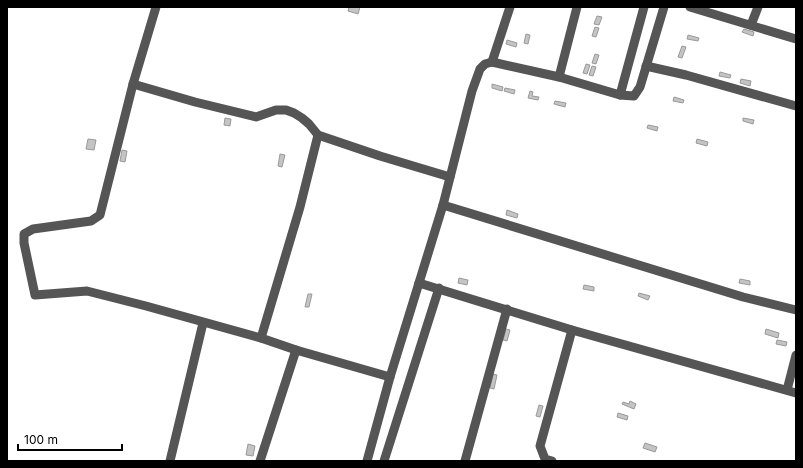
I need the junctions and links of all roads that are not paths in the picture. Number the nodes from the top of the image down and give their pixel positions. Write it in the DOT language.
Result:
graph roads {
  1 [pos="156,7"];
  2 [pos="510,7"];
  3 [pos="577,7"];
  4 [pos="644,7"];
  5 [pos="664,7"];
  6 [pos="690,7"];
  7 [pos="758,7"];
  8 [pos="751,25"];
  9 [pos="796,39"];
  10 [pos="492,62"];
  11 [pos="646,66"];
  12 [pos="559,77"];
  13 [pos="133,84"];
  14 [pos="620,96"];
  15 [pos="796,106"];
  16 [pos="318,135"];
  17 [pos="450,177"];
  18 [pos="443,205"];
  19 [pos="418,283"];
  20 [pos="439,288"];
  21 [pos="508,309"];
  22 [pos="796,310"];
  23 [pos="203,323"];
  24 [pos="572,330"];
  25 [pos="261,338"];
  26 [pos="296,350"];
  27 [pos="796,355"];
  28 [pos="390,377"];
  29 [pos="787,390"];
  30 [pos="796,393"];
  31 [pos="170,461"];
  32 [pos="260,461"];
  33 [pos="367,461"];
  34 [pos="384,461"];
  35 [pos="465,461"];
  36 [pos="552,461"];
  1 -- 13 [label="street"];
  2 -- 10 [label="street"];
  3 -- 12 [label="street"];
  4 -- 14 [label="street"];
  5 -- 11 [label="street"];
  6 -- 8 [label="street"];
  7 -- 8 [label="street"];
  8 -- 9 [label="street"];
  10 -- 12 [label="street"];
  10 -- 17 [label="street"];
  11 -- 14 [label="street"];
  11 -- 15 [label="street"];
  12 -- 14 [label="street"];
  13 -- 16 [label="street"];
  13 -- 23 [label="street"];
  16 -- 17 [label="street"];
  16 -- 25 [label="street"];
  17 -- 18 [label="street"];
  18 -- 19 [label="street"];
  18 -- 22 [label="street"];
  19 -- 20 [label="street"];
  19 -- 28 [label="street"];
  20 -- 21 [label="street"];
  20 -- 34 [label="street"];
  21 -- 24 [label="street"];
  21 -- 35 [label="street"];
  23 -- 25 [label="street"];
  23 -- 31 [label="street"];
  24 -- 29 [label="street"];
  24 -- 36 [label="street"];
  25 -- 26 [label="street"];
  26 -- 28 [label="street"];
  26 -- 32 [label="street"];
  27 -- 29 [label="street"];
  28 -- 33 [label="street"];
  29 -- 30 [label="street"];
}
